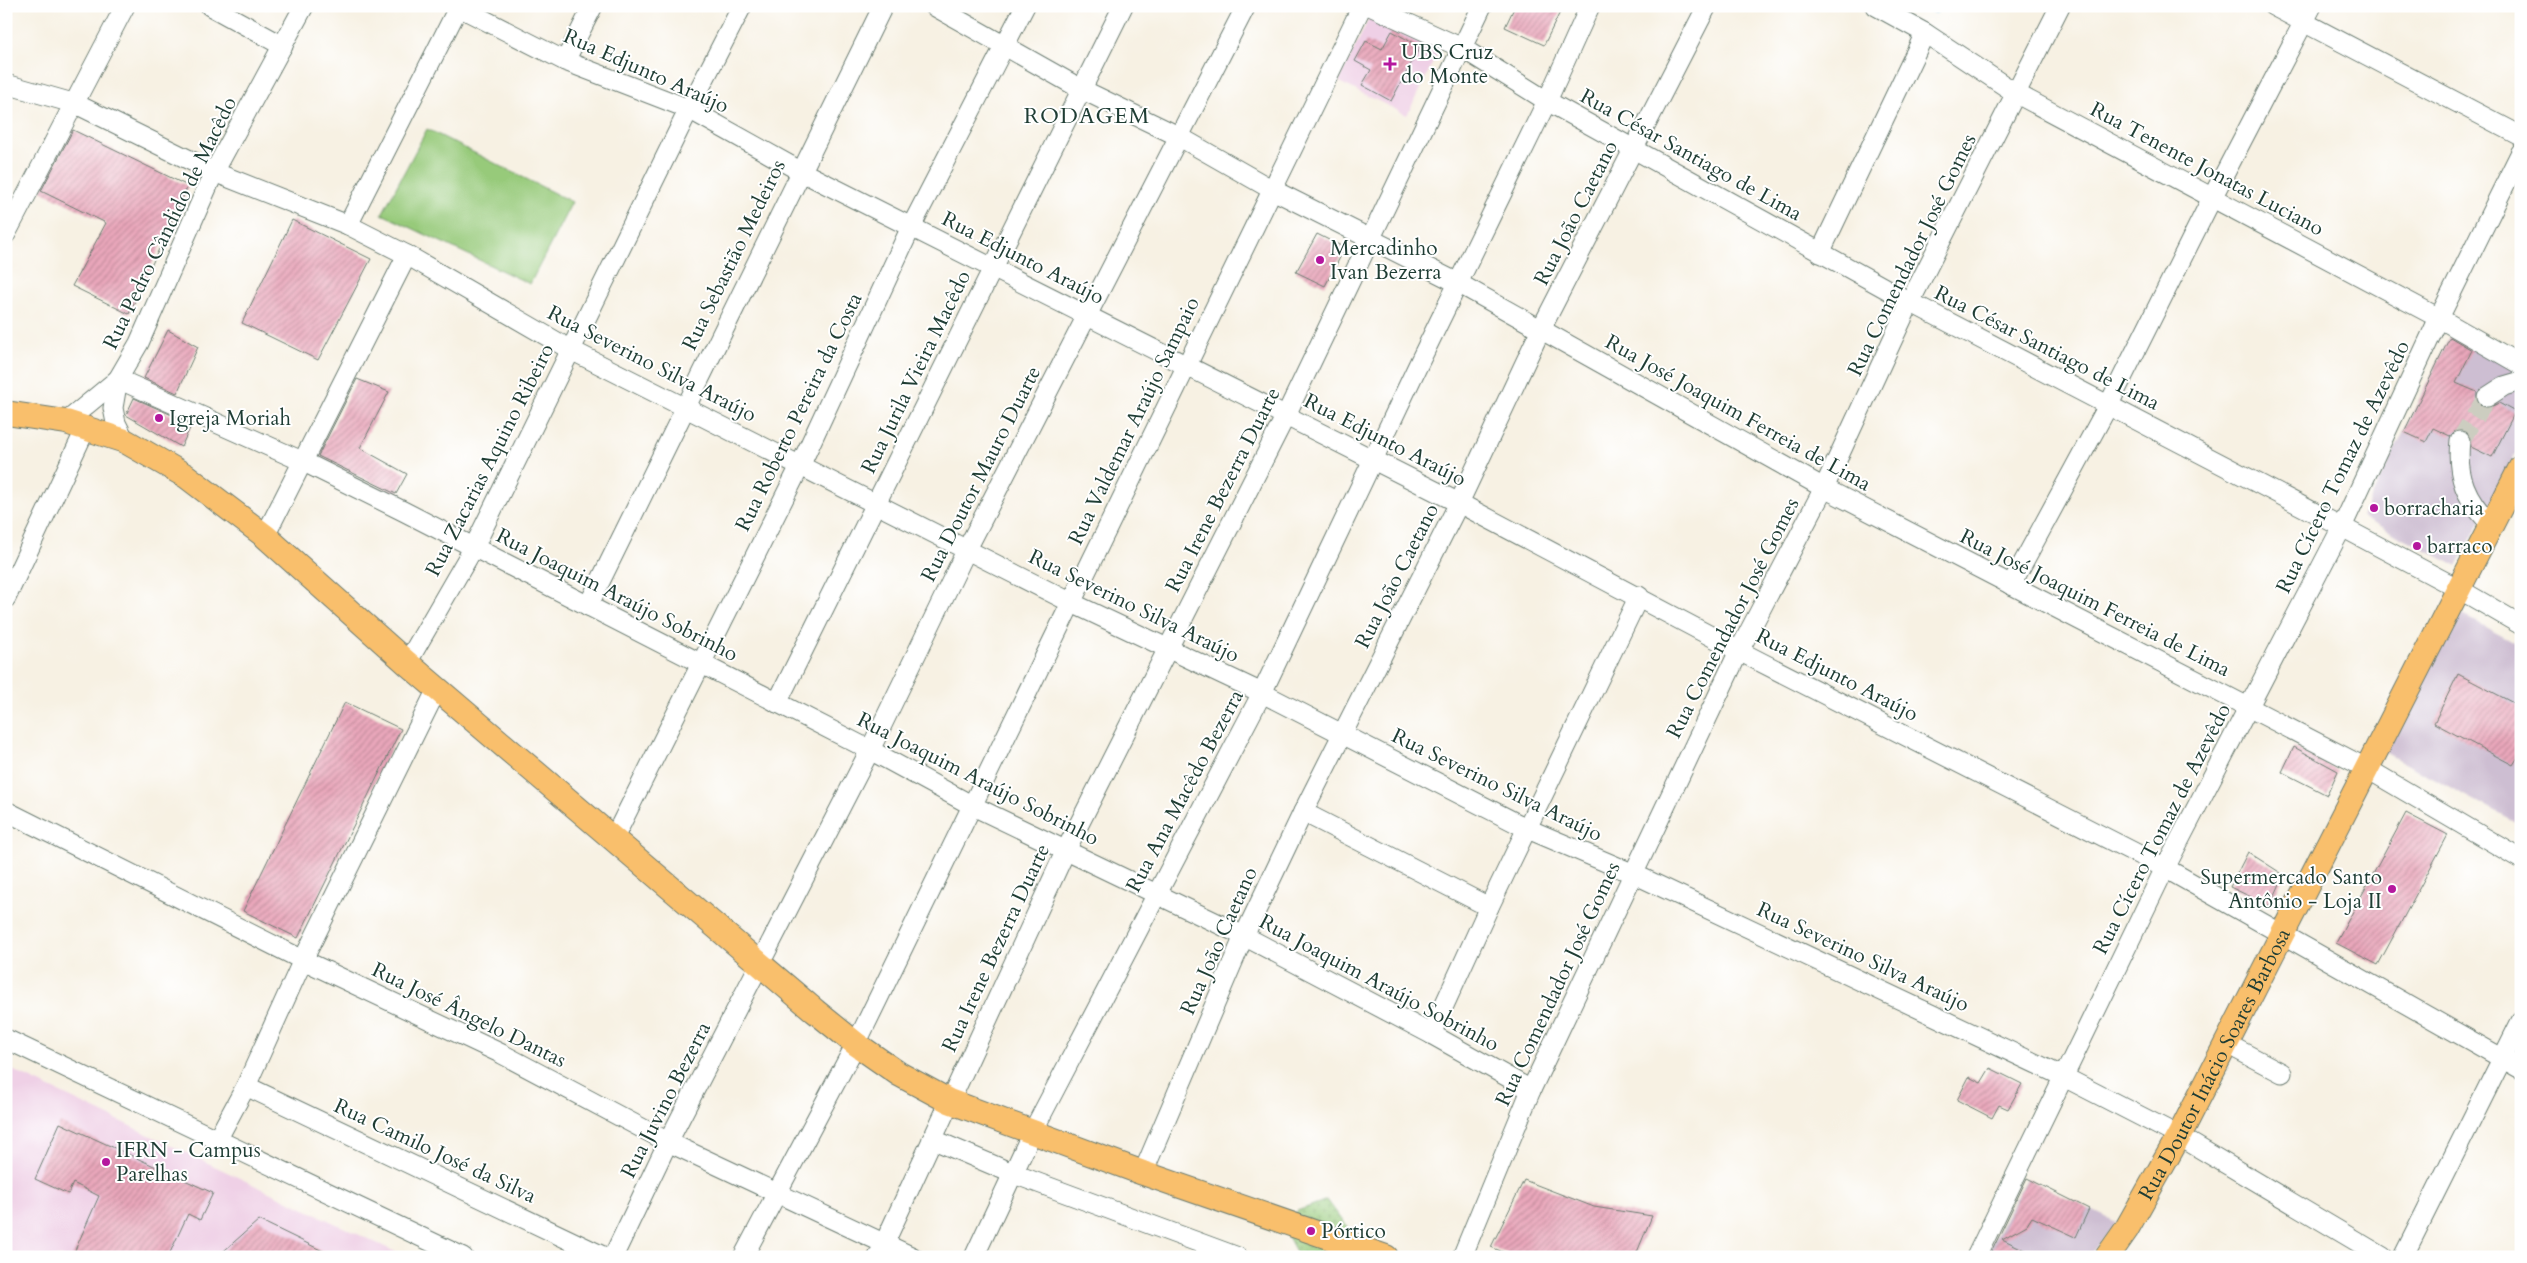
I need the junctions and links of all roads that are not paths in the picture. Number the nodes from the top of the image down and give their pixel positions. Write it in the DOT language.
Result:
graph roads {
  1 [pos="126,6"];
  2 [pos="210,6"];
  3 [pos="304,6"];
  4 [pos="458,6"];
  5 [pos="593,6"];
  6 [pos="742,6"];
  7 [pos="883,6"];
  8 [pos="934,6"];
  9 [pos="1025,6"];
  10 [pos="1123,6"];
  11 [pos="1246,6"];
  12 [pos="1362,6"];
  13 [pos="1370,6"];
  14 [pos="1482,6"];
  15 [pos="1590,6"];
  16 [pos="1707,6"];
  17 [pos="1876,6"];
  18 [pos="2060,6"];
  19 [pos="2273,6"];
  20 [pos="2308,15"];
  21 [pos="1925,34"];
  22 [pos="1004,45"];
  23 [pos="283,46"];
  24 [pos="1462,48"];
  25 [pos="565,61"];
  26 [pos="6,84"];
  27 [pos="1081,89"];
  28 [pos="2017,94"];
  29 [pos="1547,101"];
  30 [pos="76,104"];
  31 [pos="688,109"];
  32 [pos="1178,136"];
  33 [pos="2521,136"];
  34 [pos="1634,149"];
  35 [pos="2521,152"];
  36 [pos="800,171"];
  37 [pos="214,172"];
  38 [pos="1271,189"];
  39 [pos="2213,196"];
  40 [pos="348,224"];
  41 [pos="911,227"];
  42 [pos="6,234"];
  43 [pos="1371,238"];
  44 [pos="1820,253"];
  45 [pos="407,255"];
  46 [pos="992,268"];
  47 [pos="1458,283"];
  48 [pos="1910,302"];
  49 [pos="1087,316"];
  50 [pos="2439,318"];
  51 [pos="1541,329"];
  52 [pos="571,350"];
  53 [pos="1186,364"];
  54 [pos="2521,365"];
  55 [pos="118,379"];
  56 [pos="2521,380"];
  57 [pos="2487,397"];
  58 [pos="2108,404"];
  59 [pos="685,407"];
  60 [pos="6,413"];
  61 [pos="1286,415"];
  62 [pos="76,426"];
  63 [pos="125,441"];
  64 [pos="2460,441"];
  65 [pos="1373,459"];
  66 [pos="304,462"];
  67 [pos="800,466"];
  68 [pos="2521,467"];
  69 [pos="1824,488"];
  70 [pos="1459,503"];
  71 [pos="876,504"];
  72 [pos="2491,524"];
  73 [pos="2342,527"];
  74 [pos="265,536"];
  75 [pos="474,547"];
  76 [pos="966,550"];
  77 [pos="2011,585"];
  78 [pos="2457,588"];
  79 [pos="1639,596"];
  80 [pos="6,598"];
  81 [pos="1072,603"];
  82 [pos="588,606"];
  83 [pos="2521,625"];
  84 [pos="1169,648"];
  85 [pos="1739,650"];
  86 [pos="407,663"];
  87 [pos="701,664"];
  88 [pos="437,689"];
  89 [pos="1262,693"];
  90 [pos="778,704"];
  91 [pos="2249,708"];
  92 [pos="1342,735"];
  93 [pos="870,750"];
  94 [pos="2366,768"];
  95 [pos="973,806"];
  96 [pos="6,811"];
  97 [pos="1303,812"];
  98 [pos="1528,829"];
  99 [pos="614,838"];
  100 [pos="1066,850"];
  101 [pos="2521,859"];
  102 [pos="2165,868"];
  103 [pos="1634,874"];
  104 [pos="1157,893"];
  105 [pos="1489,907"];
  106 [pos="2282,934"];
  107 [pos="1244,936"];
  108 [pos="303,960"];
  109 [pos="760,964"];
  110 [pos="2521,1021"];
  111 [pos="1431,1034"];
  112 [pos="6,1039"];
  113 [pos="856,1044"];
  114 [pos="2227,1044"];
  115 [pos="2501,1058"];
  116 [pos="2521,1069"];
  117 [pos="2282,1073"];
  118 [pos="2062,1076"];
  119 [pos="246,1086"];
  120 [pos="1531,1090"];
  121 [pos="949,1101"];
  122 [pos="1032,1133"];
  123 [pos="2179,1136"];
  124 [pos="932,1139"];
  125 [pos="217,1140"];
  126 [pos="668,1142"];
  127 [pos="1142,1173"];
  128 [pos="1014,1174"];
  129 [pos="777,1192"];
  130 [pos="881,1251"];
  131 [pos="463,1257"];
  132 [pos="605,1257"];
  133 [pos="613,1257"];
  134 [pos="743,1257"];
  135 [pos="913,1257"];
  136 [pos="974,1257"];
  137 [pos="1238,1257"];
  138 [pos="1386,1257"];
  139 [pos="1462,1257"];
  140 [pos="1976,1257"];
  141 [pos="2106,1257"];
  142 [pos="2383,1257"];
  143 [pos="2403,1257"];
  1 -- 30 [label="street"];
  2 -- 23 [label="street"];
  3 -- 23 [label="street, Rua Pedro Cândido de Macêdo"];
  4 -- 25 [label="street, Rua Edjunto Araújo"];
  4 -- 40 [label="street"];
  5 -- 25 [label="street"];
  6 -- 31 [label="street, Rua Zacarias Aquino Ribeiro"];
  7 -- 36 [label="street, Rua Sebastião Medeiros"];
  8 -- 22 [label="street, Rua José Joaquim Ferreia de Lima"];
  9 -- 22 [label="street, Rua Roberto Pereira da Costa"];
  10 -- 27 [label="street, Rua Jurila Vieira Macêdo"];
  11 -- 32 [label="street, Rua Doutor Mauro Duarte"];
  12 -- 38 [label="street, Rua Valdemar Araújo Sampaio"];
  13 -- 24 [label="street, Rua César Santiago de Lima"];
  14 -- 24 [label="street, Rua Irene Bezerra Duarte"];
  15 -- 29 [label="street, Rua Ana Macêdo Bezerra"];
  16 -- 34 [label="street, Rua João Caetano"];
  17 -- 21 [label="street, Rua Tenente Jonatas Luciano"];
  18 -- 28 [label="street, Rua Comendador José Gomes"];
  19 -- 20 [label="street"];
  20 -- 33 [label="street"];
  20 -- 39 [label="street"];
  21 -- 28 [label="street, Rua Tenente Jonatas Luciano"];
  21 -- 44 [label="street"];
  22 -- 27 [label="street, Rua José Joaquim Ferreia de Lima"];
  22 -- 41 [label="street, Rua Roberto Pereira da Costa"];
  23 -- 37 [label="street, Rua Pedro Cândido de Macêdo"];
  24 -- 29 [label="street, Rua César Santiago de Lima"];
  24 -- 43 [label="street, Rua Irene Bezerra Duarte"];
  25 -- 31 [label="street, Rua Edjunto Araújo"];
  26 -- 30 [label="street, Rua Severino Silva Araújo"];
  27 -- 32 [label="street, Rua José Joaquim Ferreia de Lima"];
  27 -- 46 [label="street, Rua Jurila Vieira Macêdo"];
  28 -- 39 [label="street, Rua Tenente Jonatas Luciano"];
  28 -- 48 [label="street, Rua Comendador José Gomes"];
  29 -- 34 [label="street, Rua César Santiago de Lima"];
  29 -- 47 [label="street, Rua Ana Macêdo Bezerra"];
  30 -- 37 [label="street, Rua Severino Silva Araújo"];
  30 -- 42 [label="street"];
  31 -- 36 [label="street, Rua Edjunto Araújo"];
  31 -- 52 [label="street, Rua Zacarias Aquino Ribeiro"];
  32 -- 38 [label="street, Rua José Joaquim Ferreia de Lima"];
  32 -- 49 [label="street, Rua Doutor Mauro Duarte"];
  34 -- 44 [label="street, Rua César Santiago de Lima"];
  34 -- 51 [label="street, Rua João Caetano"];
  35 -- 50 [label="street, Rua Cícero Tomaz de Azevêdo"];
  36 -- 41 [label="street, Rua Edjunto Araújo"];
  36 -- 59 [label="street, Rua Sebastião Medeiros"];
  37 -- 40 [label="street, Rua Severino Silva Araújo"];
  37 -- 55 [label="street, Rua Pedro Cândido de Macêdo"];
  38 -- 43 [label="street, Rua José Joaquim Ferreia de Lima"];
  38 -- 53 [label="street, Rua Valdemar Araújo Sampaio"];
  39 -- 50 [label="street, Rua Tenente Jonatas Luciano"];
  39 -- 58 [label="street"];
  40 -- 45 [label="street, Rua Severino Silva Araújo"];
  41 -- 46 [label="street, Rua Edjunto Araújo"];
  41 -- 67 [label="street, Rua Roberto Pereira da Costa"];
  43 -- 47 [label="street, Rua José Joaquim Ferreia de Lima"];
  43 -- 61 [label="street, Rua Irene Bezerra Duarte"];
  44 -- 48 [label="street, Rua César Santiago de Lima"];
  45 -- 52 [label="street, Rua Severino Silva Araújo"];
  45 -- 66 [label="street"];
  46 -- 49 [label="street, Rua Edjunto Araújo"];
  46 -- 71 [label="street, Rua Jurila Vieira Macêdo"];
  47 -- 51 [label="street, Rua José Joaquim Ferreia de Lima"];
  47 -- 65 [label="street, Rua Ana Macêdo Bezerra"];
  48 -- 58 [label="street, Rua César Santiago de Lima"];
  48 -- 69 [label="street, Rua Comendador José Gomes"];
  49 -- 53 [label="street, Rua Edjunto Araújo"];
  49 -- 76 [label="street, Rua Doutor Mauro Duarte"];
  50 -- 54 [label="street, Rua Tenente Jonatas Luciano"];
  50 -- 73 [label="street, Rua Cícero Tomaz de Azevêdo"];
  51 -- 69 [label="street, Rua José Joaquim Ferreia de Lima"];
  51 -- 70 [label="street, Rua João Caetano"];
  52 -- 59 [label="street, Rua Severino Silva Araújo"];
  52 -- 75 [label="street, Rua Zacarias Aquino Ribeiro"];
  53 -- 61 [label="street, Rua Edjunto Araújo"];
  53 -- 81 [label="street, Rua Valdemar Araújo Sampaio"];
  55 -- 62 [label="street"];
  55 -- 63 [label="street"];
  55 -- 66 [label="street, Rua Joaquim Araújo Sobrinho"];
  56 -- 57 [label="street"];
  58 -- 73 [label="street, Rua César Santiago de Lima"];
  58 -- 77 [label="street"];
  59 -- 67 [label="street, Rua Severino Silva Araújo"];
  59 -- 82 [label="street, Rua Sebastião Medeiros"];
  60 -- 62 [label="main road"];
  61 -- 65 [label="street, Rua Edjunto Araújo"];
  61 -- 84 [label="street, Rua Irene Bezerra Duarte"];
  62 -- 63 [label="main road"];
  62 -- 80 [label="street"];
  63 -- 74 [label="main road"];
  64 -- 72 [label="street"];
  65 -- 70 [label="street, Rua Edjunto Araújo"];
  65 -- 89 [label="street, Rua Ana Macêdo Bezerra"];
  66 -- 74 [label="street"];
  66 -- 75 [label="street, Rua Joaquim Araújo Sobrinho"];
  67 -- 71 [label="street, Rua Severino Silva Araújo"];
  67 -- 87 [label="street, Rua Roberto Pereira da Costa"];
  68 -- 72 [label="main road, Rua Doutor Inácio Soares Barbosa"];
  69 -- 77 [label="street, Rua José Joaquim Ferreia de Lima"];
  69 -- 85 [label="street, Rua Comendador José Gomes"];
  70 -- 79 [label="street, Rua Edjunto Araújo"];
  70 -- 92 [label="street, Rua João Caetano"];
  71 -- 76 [label="street, Rua Severino Silva Araújo"];
  71 -- 90 [label="street, Rua Jurila Vieira Macêdo"];
  72 -- 78 [label="main road, Rua Doutor Inácio Soares Barbosa"];
  73 -- 78 [label="street, Rua César Santiago de Lima"];
  73 -- 91 [label="street, Rua Cícero Tomaz de Azevêdo"];
  74 -- 86 [label="main road"];
  75 -- 82 [label="street, Rua Joaquim Araújo Sobrinho"];
  75 -- 86 [label="street, Rua Zacarias Aquino Ribeiro"];
  76 -- 81 [label="street, Rua Severino Silva Araújo"];
  76 -- 93 [label="street, Rua Doutor Mauro Duarte"];
  77 -- 91 [label="street, Rua José Joaquim Ferreia de Lima"];
  78 -- 83 [label="street, Rua César Santiago de Lima"];
  78 -- 94 [label="main road, Rua Doutor Inácio Soares Barbosa"];
  79 -- 85 [label="street, Rua Edjunto Araújo"];
  79 -- 98 [label="street"];
  81 -- 84 [label="street, Rua Severino Silva Araújo"];
  81 -- 95 [label="street, Rua Valdemar Araújo Sampaio"];
  82 -- 87 [label="street, Rua Joaquim Araújo Sobrinho"];
  84 -- 89 [label="street, Rua Severino Silva Araújo"];
  84 -- 100 [label="street, Rua Irene Bezerra Duarte"];
  85 -- 102 [label="street, Rua Edjunto Araújo"];
  85 -- 103 [label="street, Rua Comendador José Gomes"];
  86 -- 88 [label="main road"];
  87 -- 90 [label="street, Rua Joaquim Araújo Sobrinho"];
  87 -- 99 [label="street, Rua Roberto Pereira da Costa"];
  88 -- 99 [label="main road"];
  88 -- 108 [label="street"];
  89 -- 92 [label="street, Rua Severino Silva Araújo"];
  89 -- 104 [label="street, Rua Ana Macêdo Bezerra"];
  90 -- 93 [label="street, Rua Joaquim Araújo Sobrinho"];
  91 -- 94 [label="street, Rua José Joaquim Ferreia de Lima"];
  91 -- 102 [label="street, Rua Cícero Tomaz de Azevêdo"];
  92 -- 97 [label="street, Rua João Caetano"];
  92 -- 98 [label="street, Rua Severino Silva Araújo"];
  93 -- 95 [label="street, Rua Joaquim Araújo Sobrinho"];
  93 -- 109 [label="street, Rua Doutor Mauro Duarte"];
  94 -- 101 [label="street, Rua José Joaquim Ferreia de Lima"];
  94 -- 106 [label="main road, Rua Doutor Inácio Soares Barbosa"];
  95 -- 100 [label="street, Rua Joaquim Araújo Sobrinho"];
  95 -- 113 [label="street, Rua Valdemar Araújo Sampaio"];
  96 -- 108 [label="street, Rua José Ângelo Dantas"];
  97 -- 105 [label="street"];
  97 -- 107 [label="street, Rua João Caetano"];
  98 -- 103 [label="street, Rua Severino Silva Araújo"];
  98 -- 105 [label="street"];
  99 -- 109 [label="main road"];
  100 -- 104 [label="street, Rua Joaquim Araújo Sobrinho"];
  100 -- 121 [label="street, Rua Irene Bezerra Duarte"];
  102 -- 106 [label="street, Rua Edjunto Araújo"];
  102 -- 118 [label="street, Rua Cícero Tomaz de Azevêdo"];
  103 -- 118 [label="street, Rua Severino Silva Araújo"];
  103 -- 120 [label="street, Rua Comendador José Gomes"];
  104 -- 107 [label="street, Rua Joaquim Araújo Sobrinho"];
  104 -- 122 [label="street, Rua Ana Macêdo Bezerra"];
  105 -- 111 [label="street"];
  106 -- 114 [label="main road, Rua Doutor Inácio Soares Barbosa"];
  106 -- 115 [label="street, Rua Edjunto Araújo"];
  107 -- 111 [label="street, Rua Joaquim Araújo Sobrinho"];
  107 -- 127 [label="street, Rua João Caetano"];
  108 -- 119 [label="street"];
  108 -- 126 [label="street, Rua José Ângelo Dantas"];
  109 -- 113 [label="main road"];
  109 -- 126 [label="street, Rua Juvino Bezerra"];
  110 -- 115 [label="street"];
  111 -- 120 [label="street, Rua Joaquim Araújo Sobrinho"];
  112 -- 125 [label="street"];
  113 -- 121 [label="main road"];
  113 -- 129 [label="street, Rua Valdemar Araújo Sampaio"];
  114 -- 117 [label="street"];
  114 -- 123 [label="main road, Rua Doutor Inácio Soares Barbosa"];
  115 -- 116 [label="street, Rua Edjunto Araújo"];
  115 -- 143 [label="street"];
  118 -- 123 [label="street, Rua Severino Silva Araújo"];
  118 -- 140 [label="street, Rua Cícero Tomaz de Azevêdo"];
  119 -- 125 [label="street"];
  119 -- 132 [label="street, Rua Camilo José da Silva"];
  120 -- 139 [label="street, Rua Comendador José Gomes"];
  121 -- 122 [label="main road"];
  121 -- 124 [label="street, Rua Irene Bezerra Duarte"];
  122 -- 127 [label="main road"];
  122 -- 128 [label="street, Rua Ana Macêdo Bezerra"];
  123 -- 141 [label="main road, Rua Doutor Inácio Soares Barbosa"];
  123 -- 142 [label="street, Rua Severino Silva Araújo"];
  124 -- 128 [label="street"];
  124 -- 130 [label="street, Rua Irene Bezerra Duarte"];
  125 -- 131 [label="street"];
  126 -- 129 [label="street, Rua José Ângelo Dantas"];
  126 -- 133 [label="street, Rua Juvino Bezerra"];
  127 -- 138 [label="main road"];
  128 -- 136 [label="street, Rua Ana Macêdo Bezerra"];
  128 -- 137 [label="street"];
  129 -- 130 [label="street, Rua José Ângelo Dantas"];
  129 -- 134 [label="street, Rua Valdemar Araújo Sampaio"];
  130 -- 135 [label="street, Rua José Ângelo Dantas"];
}
